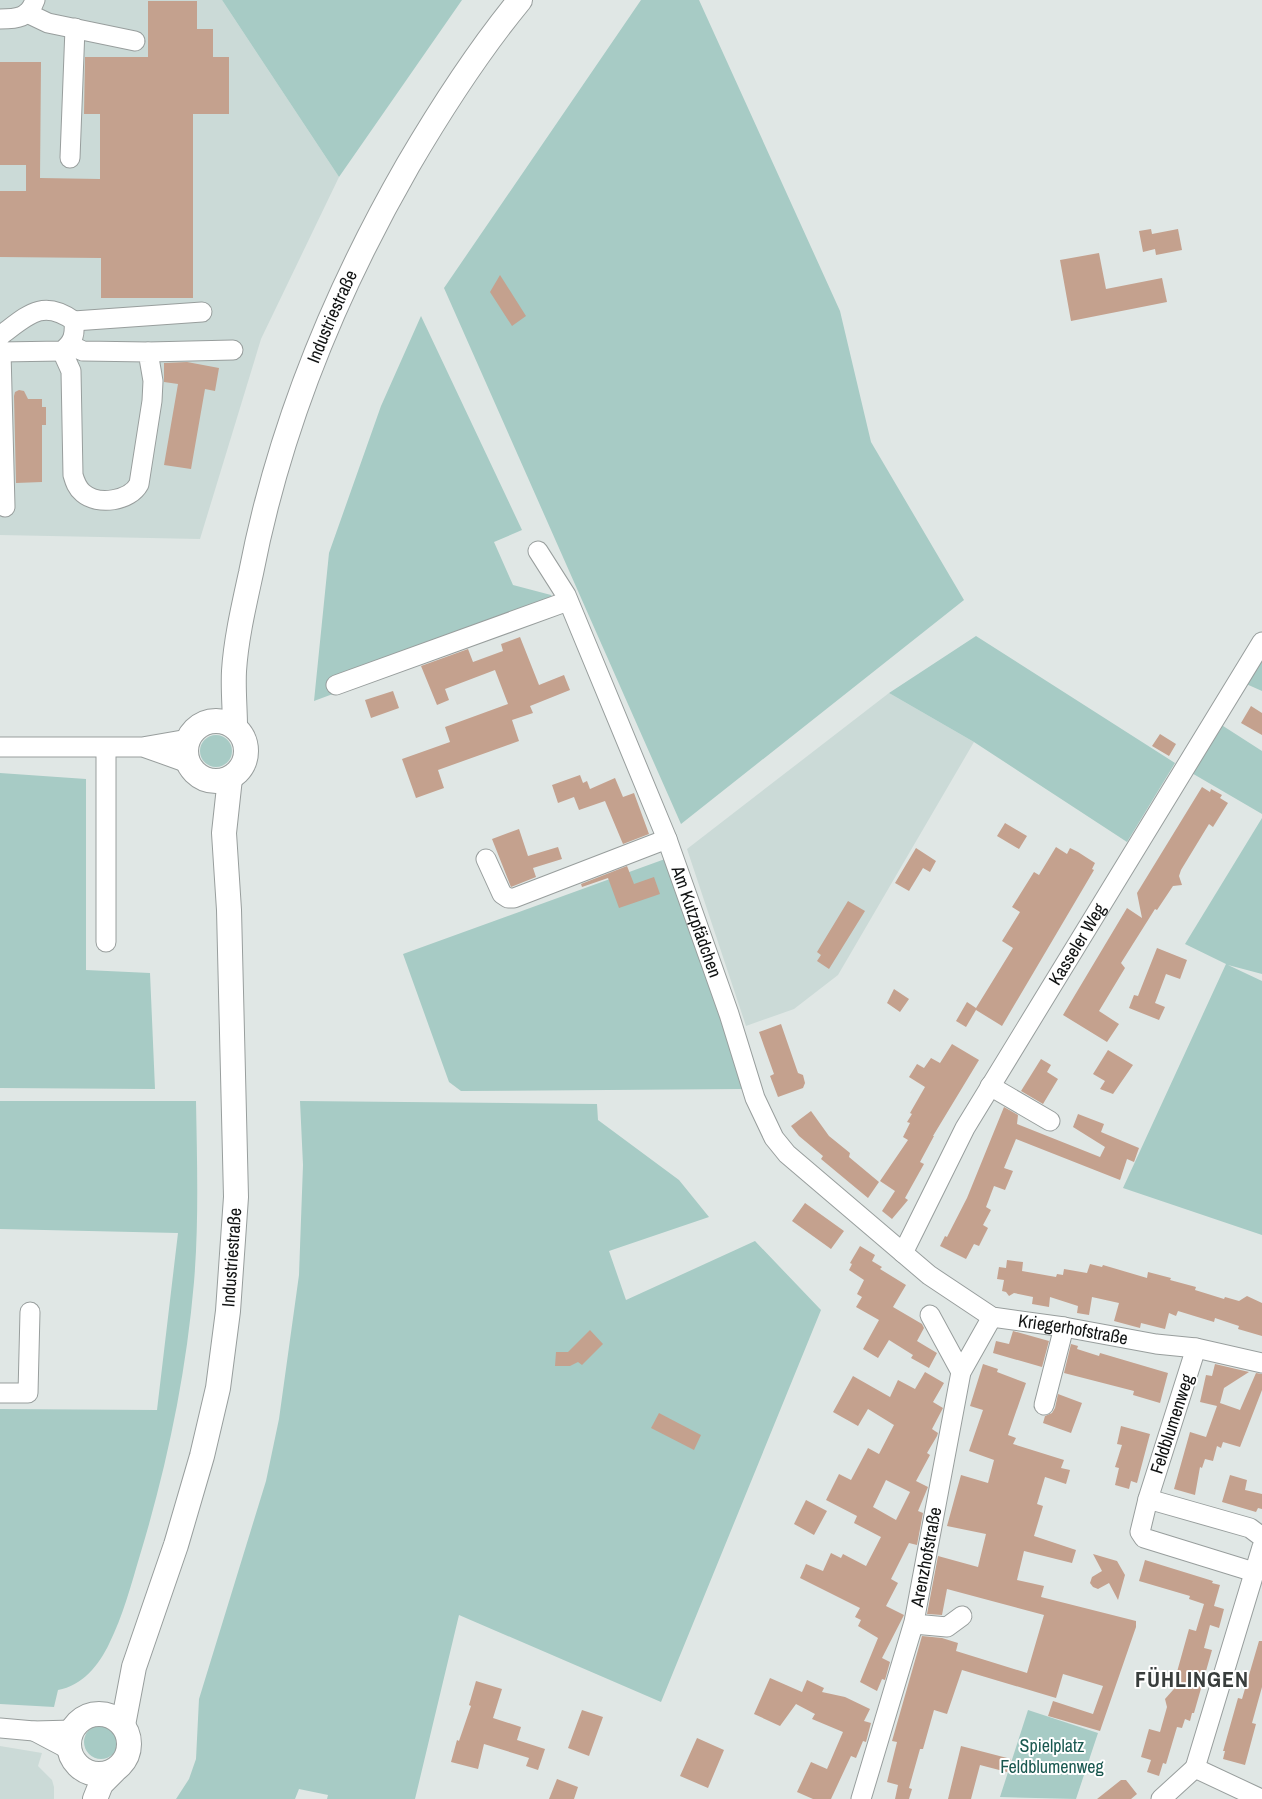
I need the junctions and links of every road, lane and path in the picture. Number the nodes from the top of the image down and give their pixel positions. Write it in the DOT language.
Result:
graph roads {
  1 [pos="520,0"];
  2 [pos="31,7"];
  3 [pos="0,19"];
  4 [pos="75,28"];
  5 [pos="135,41"];
  6 [pos="70,158"];
  7 [pos="202,312"];
  8 [pos="74,321"];
  9 [pos="0,336"];
  10 [pos="66,348"];
  11 [pos="233,350"];
  12 [pos="0,352"];
  13 [pos="148,352"];
  14 [pos="5,507"];
  15 [pos="538,551"];
  16 [pos="568,601"];
  17 [pos="1262,642"];
  18 [pos="336,685"];
  19 [pos="224,724"];
  20 [pos="188,739"];
  21 [pos="0,747"];
  22 [pos="142,747"];
  23 [pos="106,748"];
  24 [pos="188,763"];
  25 [pos="230,778"];
  26 [pos="206,780"];
  27 [pos="224,833"];
  28 [pos="667,839"];
  29 [pos="486,859"];
  30 [pos="106,942"];
  31 [pos="990,1086"];
  32 [pos="1050,1121"];
  33 [pos="903,1253"];
  34 [pos="30,1312"];
  35 [pos="930,1315"];
  36 [pos="992,1317"];
  37 [pos="1064,1327"];
  38 [pos="1196,1348"];
  39 [pos="1262,1363"];
  40 [pos="961,1372"];
  41 [pos="0,1393"];
  42 [pos="1044,1406"];
  43 [pos="1148,1499"];
  44 [pos="1262,1537"];
  45 [pos="1262,1547"];
  46 [pos="1254,1572"];
  47 [pos="962,1616"];
  48 [pos="914,1624"];
  49 [pos="113,1719"];
  50 [pos="0,1728"];
  51 [pos="71,1740"];
  52 [pos="1195,1768"];
  53 [pos="83,1770"];
  54 [pos="114,1771"];
  55 [pos="85,1799"];
  56 [pos="95,1799"];
  57 [pos="861,1799"];
  58 [pos="1160,1799"];
  59 [pos="1261,1799"];
  1 -- 19 [label="main road, Industriestraße"];
  2 -- 3 [label="street"];
  2 -- 4 [label="street"];
  4 -- 5 [label="street"];
  4 -- 6 [label="street"];
  7 -- 8 [label="street"];
  8 -- 9 [label="street"];
  8 -- 10 [label="street"];
  10 -- 12 [label="street"];
  10 -- 13 [label="street"];
  10 -- 13 [label="street"];
  11 -- 13 [label="street"];
  12 -- 14 [label="street"];
  15 -- 16 [label="street, Am Kutzpfädchen"];
  16 -- 18 [label="street"];
  16 -- 28 [label="street, Am Kutzpfädchen"];
  17 -- 31 [label="street, Kasseler Weg"];
  19 -- 20 [label="main road"];
  19 -- 25 [label="main road"];
  20 -- 22 [label="street"];
  20 -- 24 [label="main road"];
  21 -- 23 [label="street"];
  22 -- 23 [label="street"];
  22 -- 24 [label="street"];
  23 -- 30 [label="street"];
  24 -- 26 [label="main road"];
  25 -- 26 [label="main road"];
  25 -- 27 [label="main road, Industriestraße"];
  26 -- 27 [label="main road, Industriestraße"];
  27 -- 49 [label="main road, Industriestraße"];
  28 -- 29 [label="street"];
  28 -- 33 [label="street, Am Kutzpfädchen"];
  31 -- 32 [label="street"];
  31 -- 33 [label="street, Kasseler Weg"];
  33 -- 36 [label="street, Kriegerhofstraße"];
  34 -- 41 [label="street"];
  35 -- 40 [label="street"];
  36 -- 37 [label="street, Kriegerhofstraße"];
  36 -- 40 [label="street, Arenzhofstraße"];
  37 -- 38 [label="street, Kriegerhofstraße"];
  37 -- 42 [label="street"];
  38 -- 39 [label="street, Kriegerhofstraße"];
  38 -- 43 [label="street, Feldblumenweg"];
  40 -- 48 [label="street, Arenzhofstraße"];
  43 -- 44 [label="street"];
  43 -- 46 [label="street, Feldblumenweg"];
  45 -- 46 [label="street"];
  46 -- 52 [label="street"];
  47 -- 48 [label="street"];
  48 -- 57 [label="street, Arenzhofstraße"];
  49 -- 51 [label="main road"];
  49 -- 54 [label="main road"];
  50 -- 51 [label="street"];
  51 -- 53 [label="main road"];
  52 -- 58 [label="street"];
  52 -- 59 [label="street"];
  53 -- 54 [label="main road"];
  53 -- 55 [label="main road"];
  54 -- 56 [label="main road"];
}
